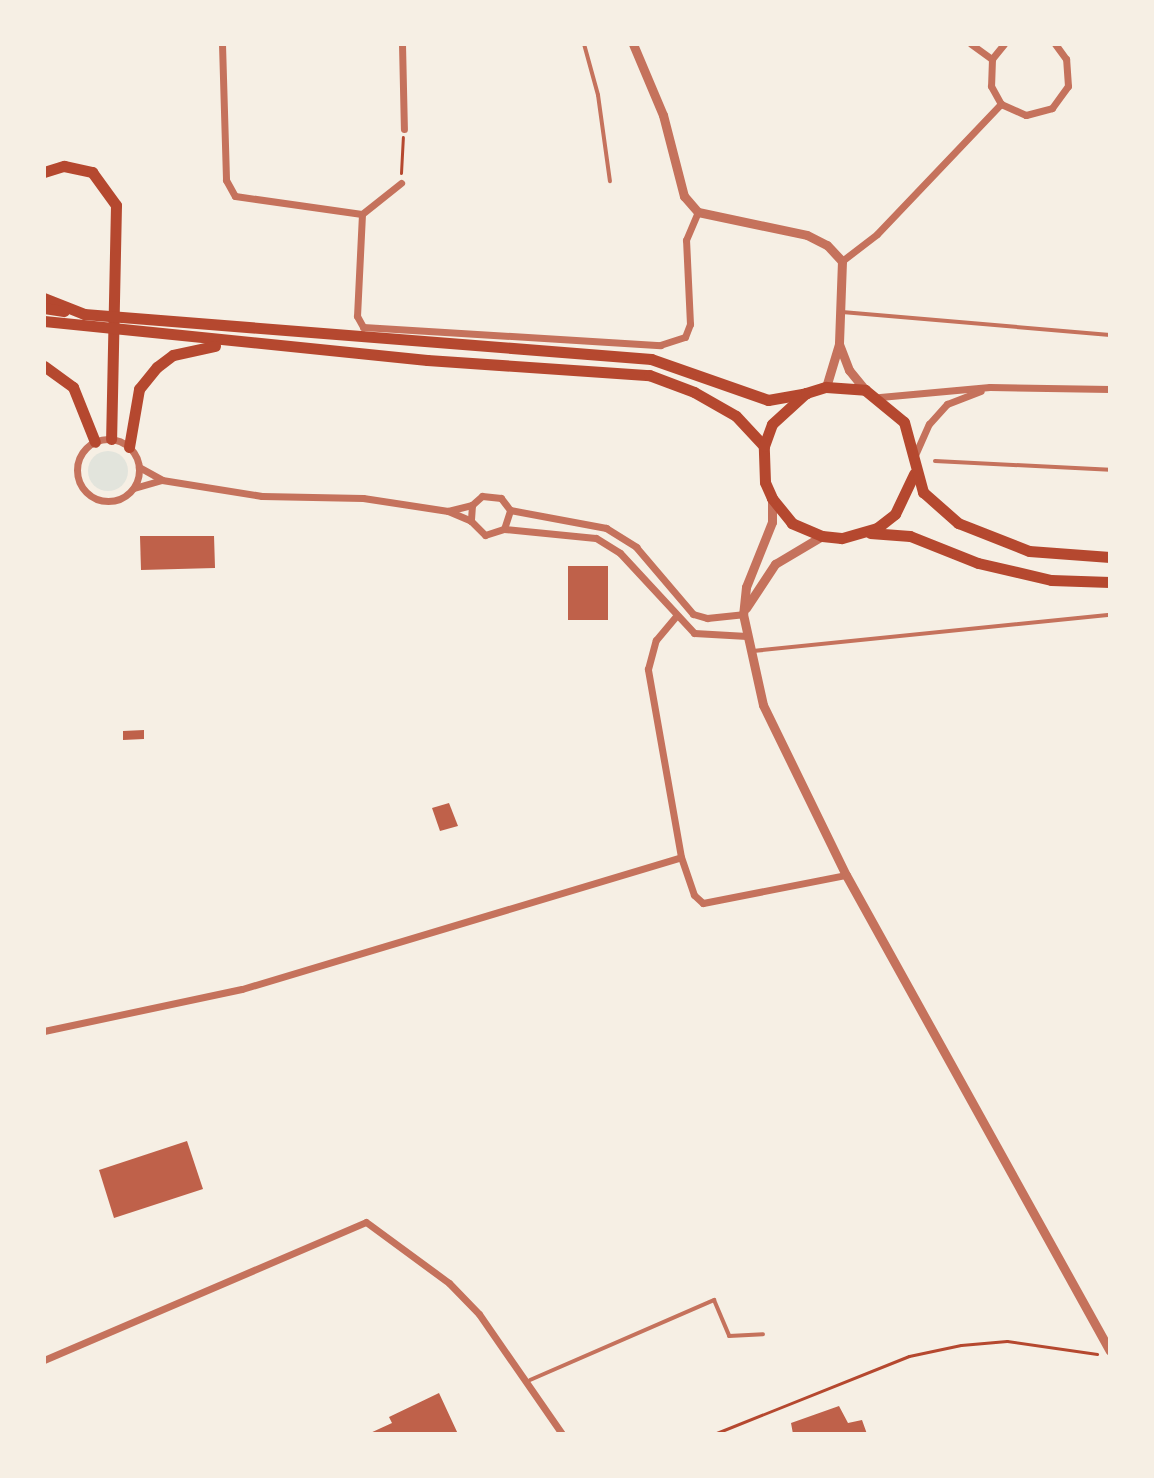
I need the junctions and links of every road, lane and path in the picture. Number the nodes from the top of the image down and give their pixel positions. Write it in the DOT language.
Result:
graph roads {
  1 [pos="222,44"];
  2 [pos="402,44"];
  3 [pos="584,44"];
  4 [pos="633,44"];
  5 [pos="971,44"];
  6 [pos="1004,44"];
  7 [pos="1058,45"];
  8 [pos="992,59"];
  9 [pos="1001,104"];
  10 [pos="404,129"];
  11 [pos="44,172"];
  12 [pos="610,181"];
  13 [pos="401,183"];
  14 [pos="698,212"];
  15 [pos="362,214"];
  16 [pos="842,261"];
  17 [pos="44,298"];
  18 [pos="44,308"];
  19 [pos="842,312"];
  20 [pos="84,314"];
  21 [pos="44,321"];
  22 [pos="1110,335"];
  23 [pos="255,344"];
  24 [pos="839,344"];
  25 [pos="44,366"];
  26 [pos="826,387"];
  27 [pos="990,387"];
  28 [pos="1110,389"];
  29 [pos="865,390"];
  30 [pos="806,393"];
  31 [pos="880,397"];
  32 [pos="111,439"];
  33 [pos="95,442"];
  34 [pos="764,446"];
  35 [pos="129,447"];
  36 [pos="915,455"];
  37 [pos="935,461"];
  38 [pos="139,467"];
  39 [pos="1110,470"];
  40 [pos="914,474"];
  41 [pos="162,480"];
  42 [pos="134,488"];
  43 [pos="772,498"];
  44 [pos="472,505"];
  45 [pos="510,510"];
  46 [pos="448,511"];
  47 [pos="471,521"];
  48 [pos="504,529"];
  49 [pos="865,533"];
  50 [pos="822,536"];
  51 [pos="1110,557"];
  52 [pos="1110,582"];
  53 [pos="743,614"];
  54 [pos="1110,615"];
  55 [pos="675,617"];
  56 [pos="747,636"];
  57 [pos="750,651"];
  58 [pos="681,857"];
  59 [pos="846,875"];
  60 [pos="44,1031"];
  61 [pos="763,1334"];
  62 [pos="1106,1353"];
  63 [pos="44,1360"];
  64 [pos="530,1380"];
  65 [pos="562,1434"];
  66 [pos="714,1434"];
  1 -- 15 [label="street"];
  2 -- 10 [label="street"];
  3 -- 12 [label="lane"];
  4 -- 14 [label="street"];
  5 -- 8 [label="street"];
  6 -- 8 [label="street"];
  7 -- 9 [label="street"];
  8 -- 9 [label="street"];
  9 -- 16 [label="street"];
  10 -- 13 [label="path"];
  11 -- 32 [label="main road"];
  13 -- 15 [label="street"];
  14 -- 15 [label="street"];
  14 -- 16 [label="street"];
  16 -- 19 [label="street"];
  17 -- 20 [label="main road"];
  18 -- 20 [label="main road"];
  19 -- 22 [label="lane"];
  19 -- 24 [label="street"];
  20 -- 30 [label="main road"];
  21 -- 23 [label="main road"];
  23 -- 34 [label="main road"];
  23 -- 35 [label="main road"];
  24 -- 26 [label="street"];
  24 -- 29 [label="street"];
  25 -- 33 [label="main road"];
  26 -- 29 [label="main road"];
  26 -- 30 [label="main road"];
  27 -- 28 [label="street"];
  27 -- 31 [label="street"];
  27 -- 36 [label="street"];
  29 -- 31 [label="main road"];
  30 -- 34 [label="main road"];
  31 -- 36 [label="main road"];
  32 -- 33 [label="street"];
  32 -- 35 [label="street"];
  33 -- 42 [label="street"];
  34 -- 43 [label="main road"];
  35 -- 38 [label="street"];
  36 -- 40 [label="main road"];
  37 -- 39 [label="lane"];
  38 -- 41 [label="street"];
  38 -- 42 [label="street"];
  40 -- 49 [label="main road"];
  40 -- 51 [label="main road"];
  41 -- 42 [label="street"];
  41 -- 46 [label="street"];
  43 -- 50 [label="main road"];
  43 -- 53 [label="street"];
  44 -- 45 [label="street"];
  44 -- 46 [label="street"];
  44 -- 47 [label="street"];
  45 -- 48 [label="street"];
  45 -- 53 [label="street"];
  46 -- 47 [label="street"];
  47 -- 48 [label="street"];
  48 -- 55 [label="street"];
  49 -- 50 [label="main road"];
  49 -- 52 [label="main road"];
  50 -- 53 [label="street"];
  53 -- 56 [label="street"];
  54 -- 57 [label="lane"];
  55 -- 56 [label="street"];
  55 -- 58 [label="street"];
  56 -- 57 [label="street"];
  57 -- 59 [label="street"];
  58 -- 59 [label="street"];
  58 -- 60 [label="street"];
  59 -- 62 [label="street"];
  61 -- 64 [label="lane"];
  62 -- 66 [label="path"];
  63 -- 64 [label="street"];
  64 -- 65 [label="street"];
}
